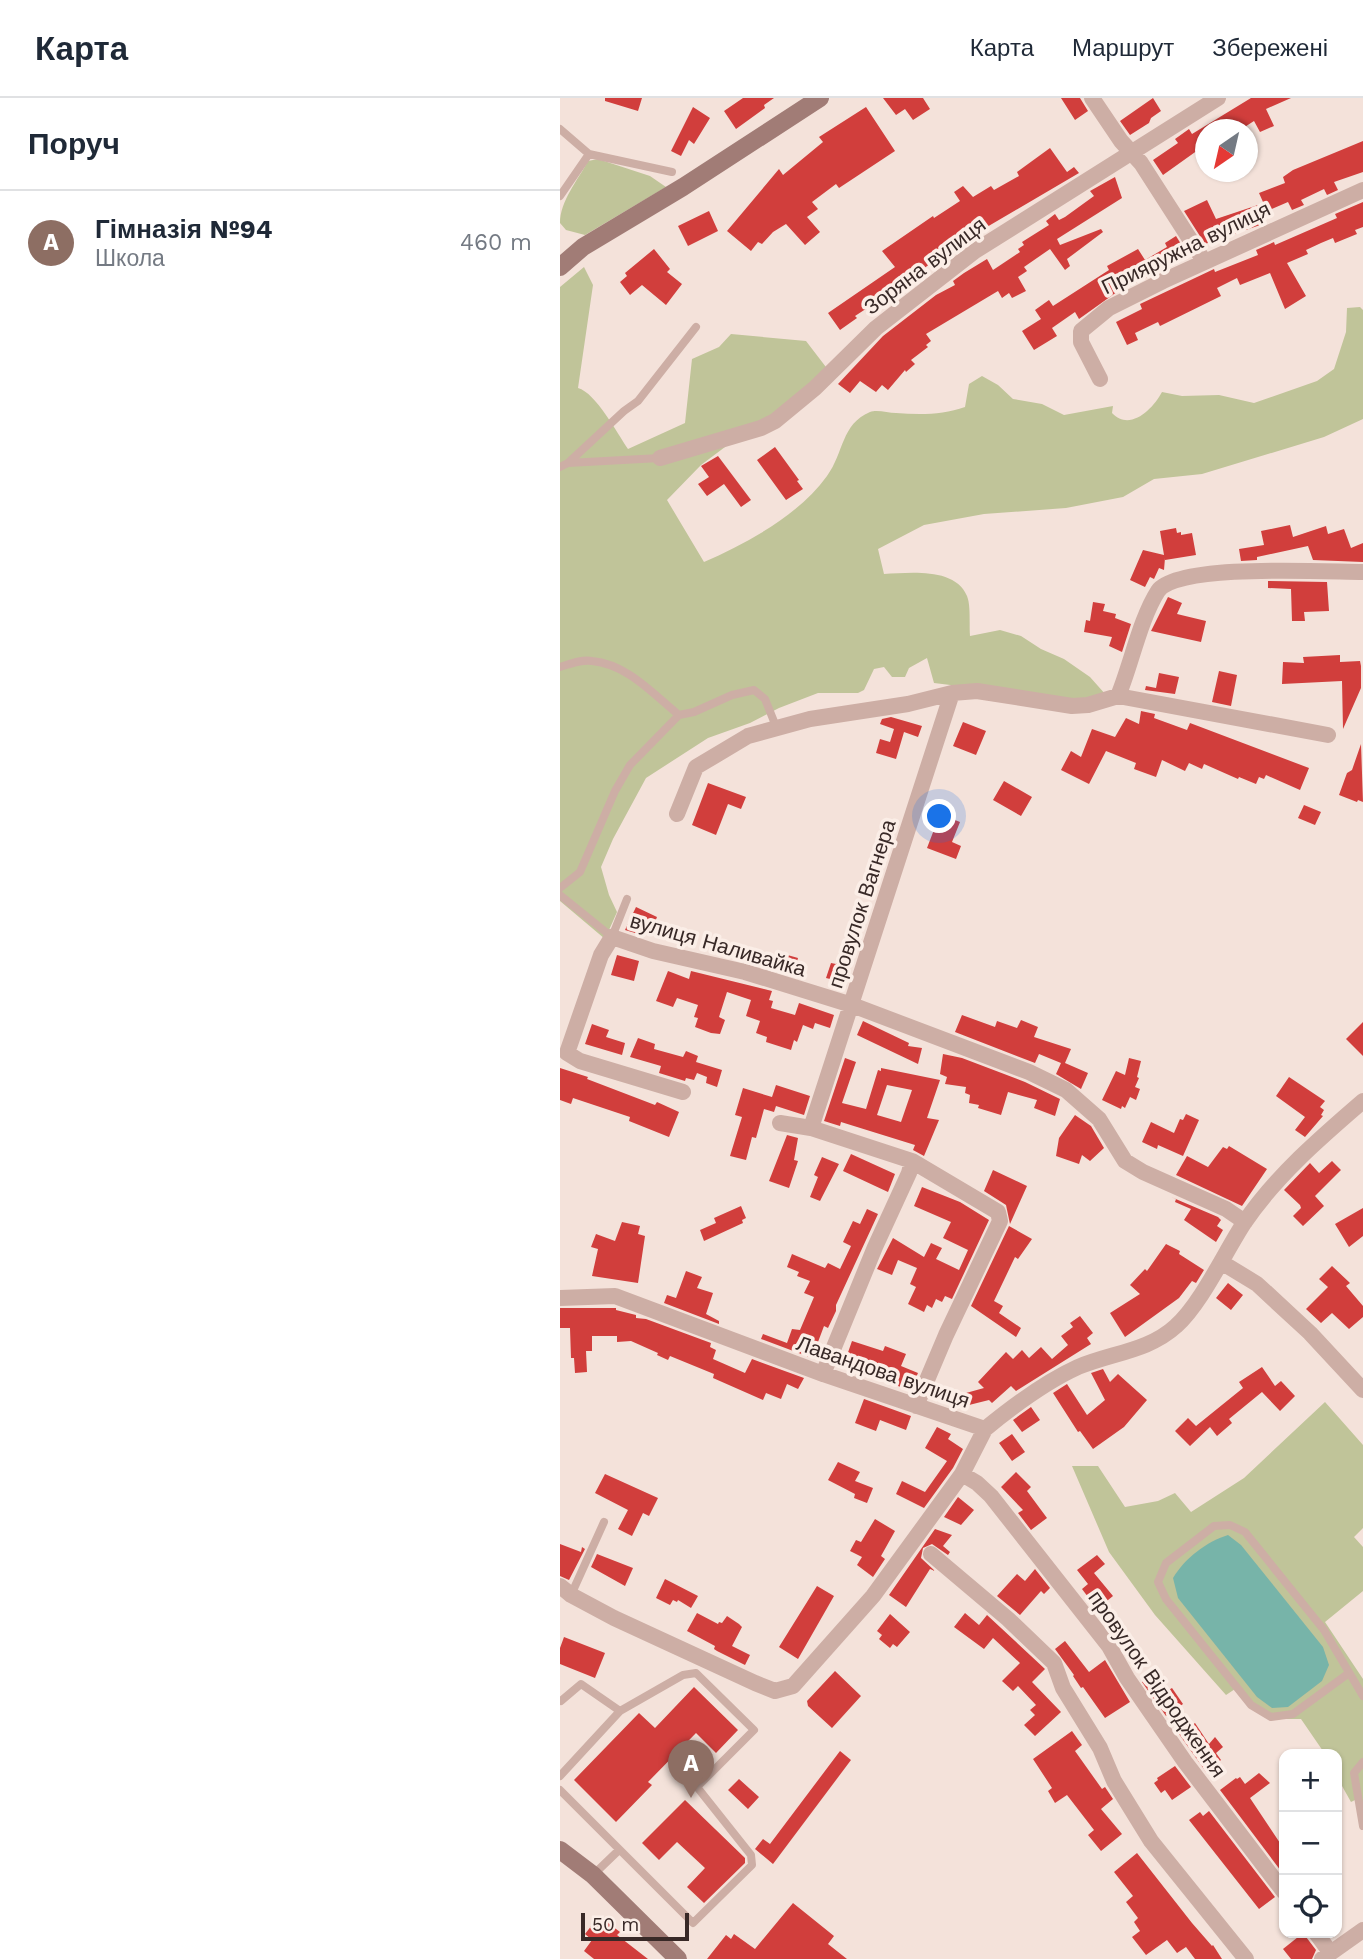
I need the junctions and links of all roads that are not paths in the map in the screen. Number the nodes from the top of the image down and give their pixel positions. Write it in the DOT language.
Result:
graph roads {
  1 [pos="820,98"];
  2 [pos="1092,98"];
  3 [pos="1218,98"];
  4 [pos="560,130"];
  5 [pos="589,153"];
  6 [pos="1132,153"];
  7 [pos="672,172"];
  8 [pos="1363,190"];
  9 [pos="560,196"];
  10 [pos="1204,261"];
  11 [pos="560,267"];
  12 [pos="696,327"];
  13 [pos="1100,379"];
  14 [pos="660,458"];
  15 [pos="564,465"];
  16 [pos="1363,572"];
  17 [pos="560,667"];
  18 [pos="952,693"];
  19 [pos="1118,696"];
  20 [pos="679,715"];
  21 [pos="778,729"];
  22 [pos="1328,735"];
  23 [pos="677,814"];
  24 [pos="560,888"];
  25 [pos="560,895"];
  26 [pos="626,899"];
  27 [pos="612,937"];
  28 [pos="852,1005"];
  29 [pos="563,1051"];
  30 [pos="683,1092"];
  31 [pos="1363,1101"];
  32 [pos="780,1123"];
  33 [pos="811,1128"];
  34 [pos="912,1161"];
  35 [pos="1245,1222"];
  36 [pos="1221,1262"];
  37 [pos="560,1298"];
  38 [pos="823,1374"];
  39 [pos="1363,1390"];
  40 [pos="916,1406"];
  41 [pos="985,1429"];
  42 [pos="962,1474"];
  43 [pos="604,1522"];
  44 [pos="931,1554"];
  45 [pos="566,1591"];
  46 [pos="1349,1672"];
  47 [pos="1363,1696"];
  48 [pos="561,1701"];
  49 [pos="620,1711"];
  50 [pos="1363,1762"];
  51 [pos="560,1776"];
  52 [pos="560,1790"];
  53 [pos="1363,1826"];
  54 [pos="560,1850"];
  55 [pos="619,1850"];
  56 [pos="593,1875"];
  57 [pos="1279,1885"];
  58 [pos="1363,1930"];
  59 [pos="1318,1938"];
  60 [pos="1326,1956"];
  61 [pos="678,1959"];
  62 [pos="1246,1959"];
  1 -- 11 [label="street"];
  2 -- 6 [label="street"];
  3 -- 6 [label="street, Зоряна вулиця"];
  4 -- 5 [label="lane"];
  5 -- 7 [label="lane"];
  5 -- 9 [label="lane"];
  6 -- 10 [label="street"];
  6 -- 14 [label="street, Зоряна вулиця"];
  8 -- 10 [label="street, Прияружна вулиця"];
  10 -- 13 [label="street, Прияружна вулиця"];
  12 -- 15 [label="lane"];
  14 -- 15 [label="lane"];
  16 -- 19 [label="street"];
  17 -- 20 [label="lane"];
  18 -- 19 [label="street"];
  18 -- 21 [label="street"];
  18 -- 28 [label="street, провулок Вагнера"];
  19 -- 22 [label="street"];
  20 -- 21 [label="lane"];
  20 -- 24 [label="lane"];
  21 -- 23 [label="street"];
  25 -- 27 [label="lane"];
  26 -- 27 [label="lane"];
  27 -- 28 [label="street, вулиця Наливайка"];
  27 -- 29 [label="street, вулиця Наливайка"];
  28 -- 33 [label="street, провулок Вагнера"];
  28 -- 35 [label="street"];
  29 -- 30 [label="street"];
  31 -- 35 [label="street, Лавандова вулиця"];
  32 -- 33 [label="street"];
  33 -- 34 [label="street"];
  34 -- 38 [label="street"];
  34 -- 40 [label="street"];
  35 -- 36 [label="street, Лавандова вулиця"];
  36 -- 39 [label="street"];
  36 -- 41 [label="street, Лавандова вулиця"];
  37 -- 38 [label="street, Лавандова вулиця"];
  38 -- 40 [label="street, Лавандова вулиця"];
  40 -- 41 [label="street, Лавандова вулиця"];
  41 -- 42 [label="street"];
  42 -- 45 [label="street"];
  42 -- 57 [label="street, провулок Відродження"];
  43 -- 45 [label="lane"];
  44 -- 62 [label="street"];
  46 -- 46 [label="lane"];
  46 -- 47 [label="lane"];
  48 -- 49 [label="lane"];
  49 -- 51 [label="lane"];
  49 -- 55 [label="lane"];
  50 -- 53 [label="lane"];
  52 -- 55 [label="lane"];
  54 -- 56 [label="street"];
  55 -- 56 [label="lane"];
  56 -- 61 [label="street"];
  58 -- 60 [label="street"];
  59 -- 60 [label="street"];
}
